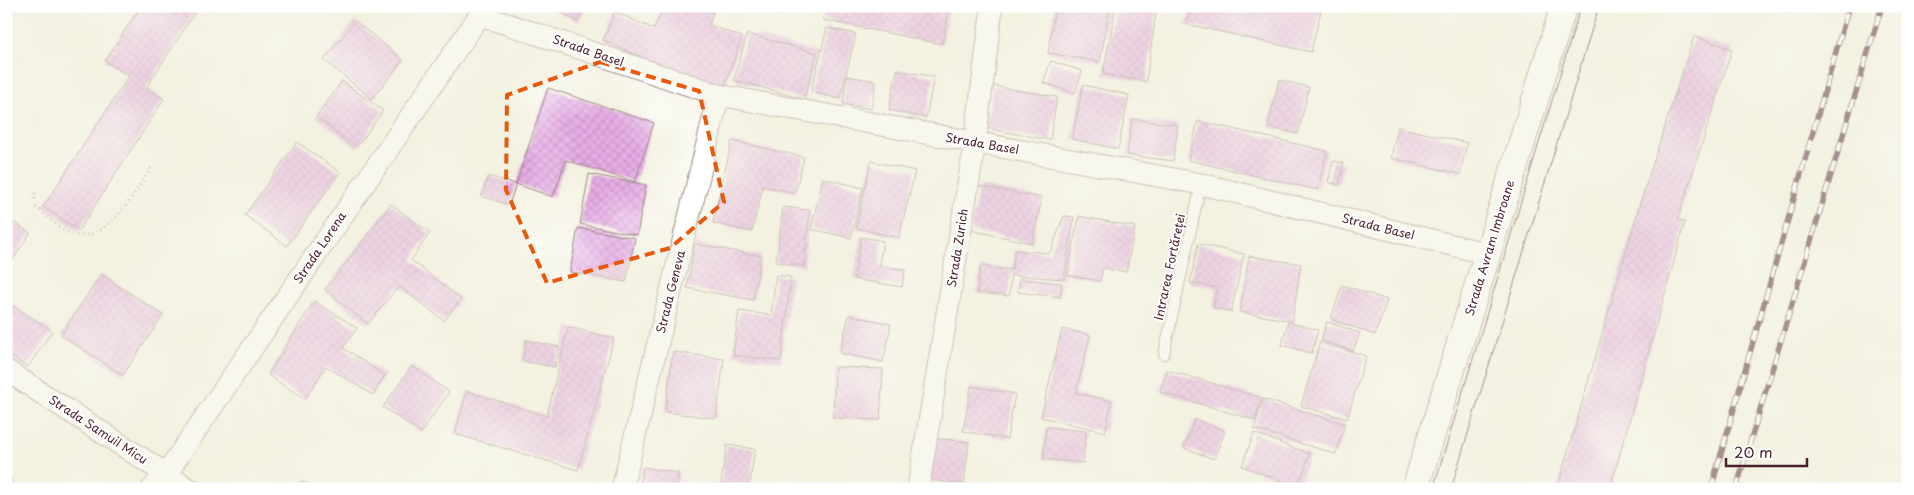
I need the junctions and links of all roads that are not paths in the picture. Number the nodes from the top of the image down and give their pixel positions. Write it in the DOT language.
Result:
graph roads {
  1 [pos="992,6"];
  2 [pos="1564,6"];
  3 [pos="483,10"];
  4 [pos="720,95"];
  5 [pos="975,143"];
  6 [pos="1201,184"];
  7 [pos="1489,254"];
  8 [pos="1164,354"];
  9 [pos="6,370"];
  10 [pos="159,481"];
  11 [pos="189,489"];
  12 [pos="622,489"];
  13 [pos="918,489"];
  14 [pos="1414,489"];
  1 -- 5 [label="street, Strada Zurich"];
  2 -- 7 [label="street, Strada Avram Imbroane"];
  3 -- 4 [label="street, Strada Basel"];
  3 -- 10 [label="street, Strada Lorena"];
  4 -- 5 [label="street, Strada Basel"];
  4 -- 12 [label="street, Strada Geneva"];
  5 -- 6 [label="street, Strada Basel"];
  5 -- 13 [label="street, Strada Zurich"];
  6 -- 7 [label="street, Strada Basel"];
  6 -- 8 [label="lane, Intrarea Fortăreței"];
  7 -- 14 [label="street, Strada Avram Imbroane"];
  9 -- 10 [label="street, Strada Samuil Micu"];
  10 -- 11 [label="street, Strada Samuil Micu"];
}
